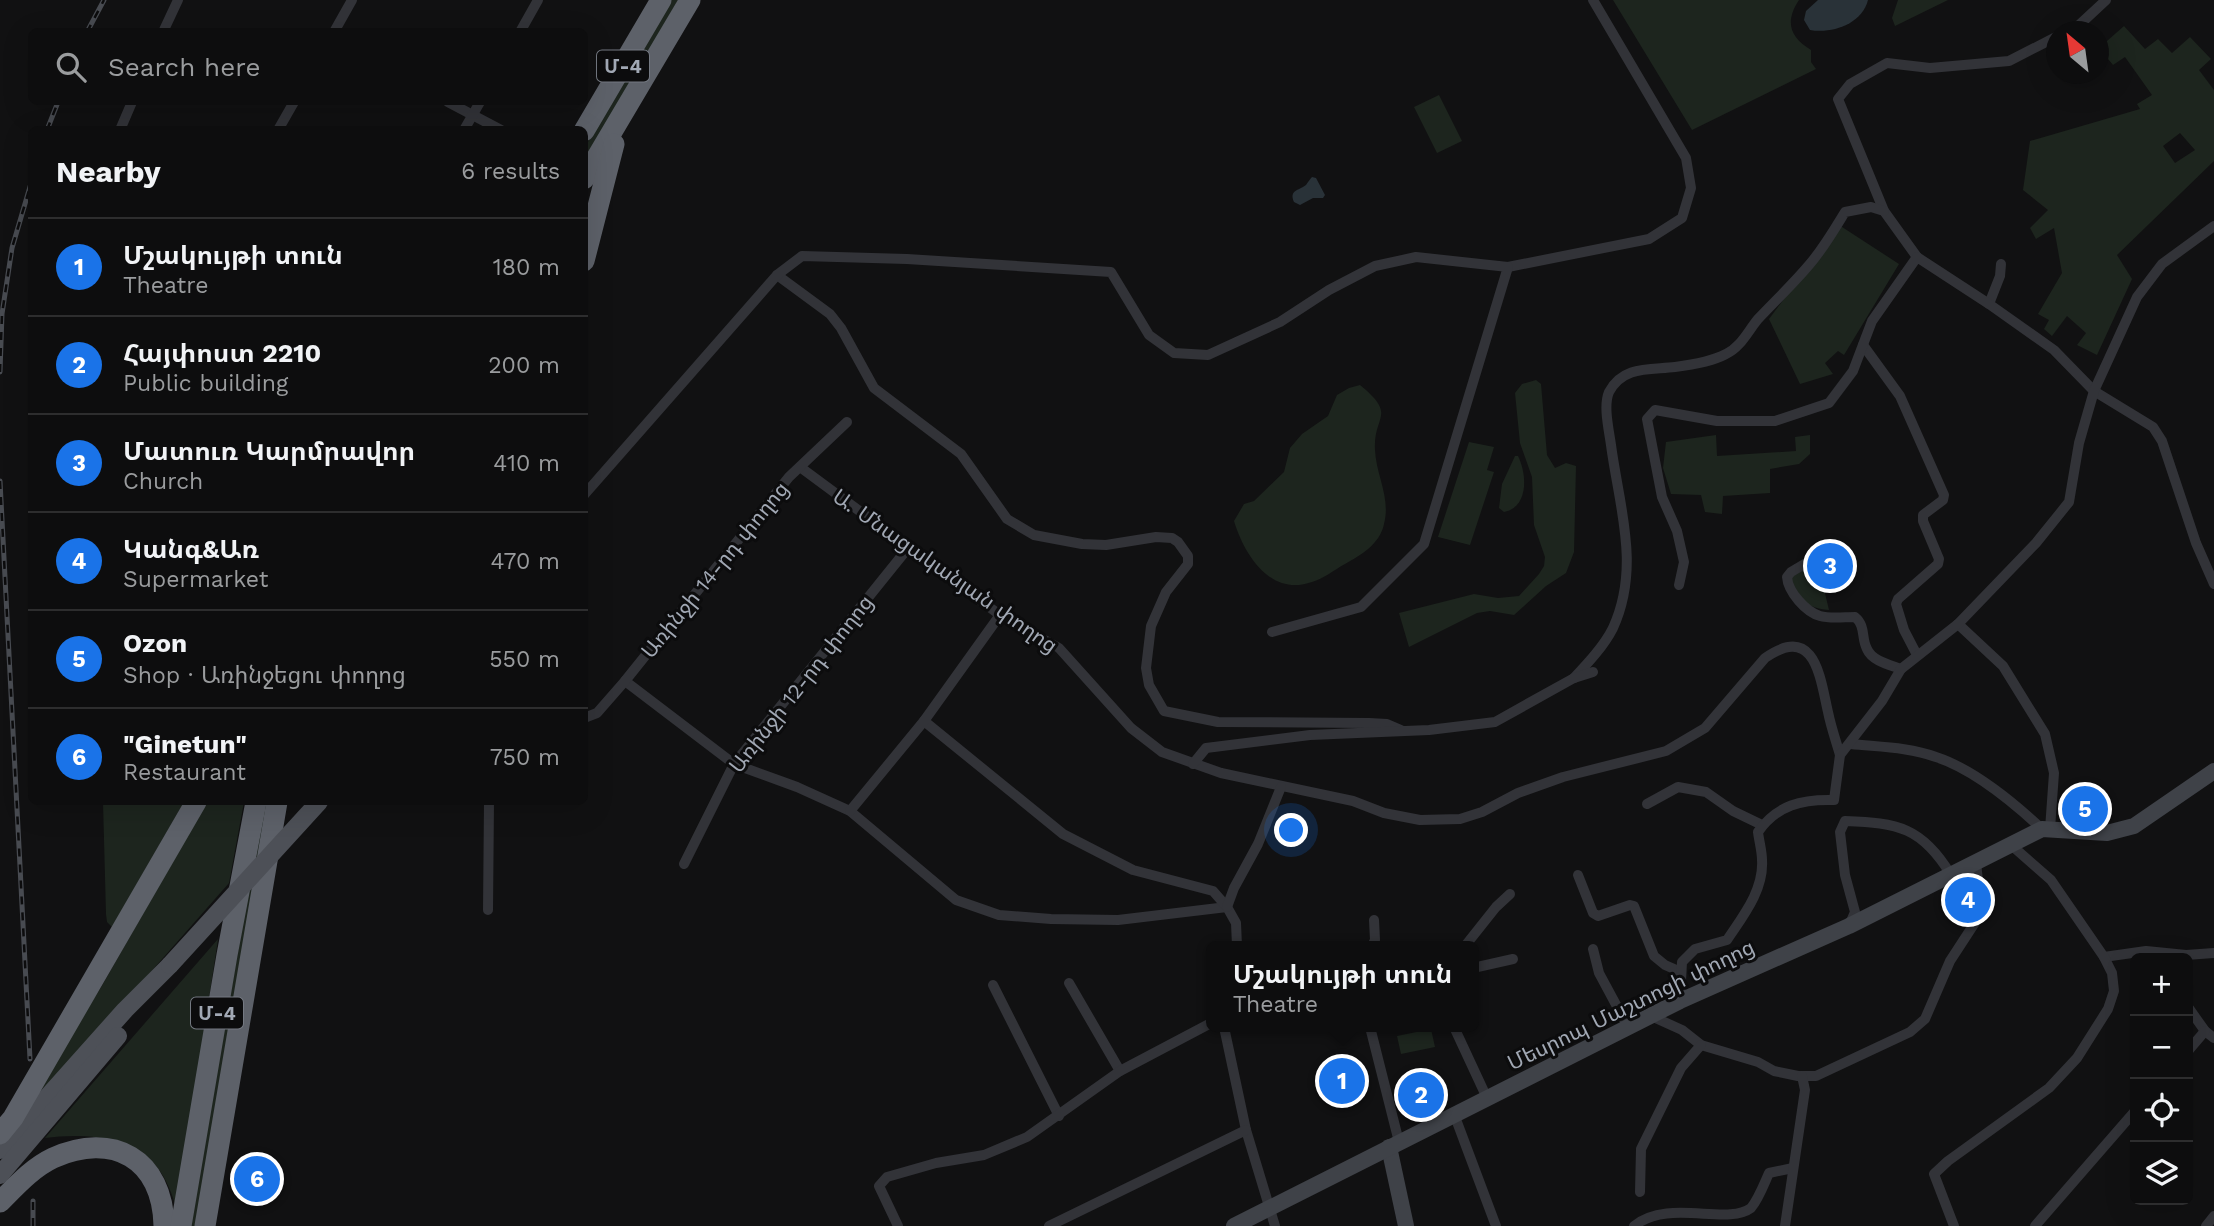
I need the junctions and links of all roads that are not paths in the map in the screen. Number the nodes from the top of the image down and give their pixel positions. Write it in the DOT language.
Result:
graph roads {
  1 [pos="178,0"];
  2 [pos="352,0"];
  3 [pos="538,0"];
  4 [pos="661,0"];
  5 [pos="690,0"];
  6 [pos="1593,0"];
  7 [pos="2106,0"];
  8 [pos="2083,21"];
  9 [pos="165,28"];
  10 [pos="336,28"];
  11 [pos="522,28"];
  12 [pos="2046,42"];
  13 [pos="131,105"];
  14 [pos="292,105"];
  15 [pos="454,105"];
  16 [pos="478,105"];
  17 [pos="622,114"];
  18 [pos="472,115"];
  19 [pos="122,126"];
  20 [pos="280,126"];
  21 [pos="466,126"];
  22 [pos="493,126"];
  23 [pos="587,126"];
  24 [pos="588,172"];
  25 [pos="1884,211"];
  26 [pos="2214,226"];
  27 [pos="588,246"];
  28 [pos="1917,257"];
  29 [pos="2001,264"];
  30 [pos="1508,267"];
  31 [pos="777,275"];
  32 [pos="1989,304"];
  33 [pos="1863,345"];
  34 [pos="2094,391"];
  35 [pos="847,422"];
  36 [pos="800,467"];
  37 [pos="588,490"];
  38 [pos="908,548"];
  39 [pos="1818,556"];
  40 [pos="2213,581"];
  41 [pos="1679,585"];
  42 [pos="1000,615"];
  43 [pos="1958,625"];
  44 [pos="1272,632"];
  45 [pos="1917,655"];
  46 [pos="1901,669"];
  47 [pos="1593,672"];
  48 [pos="1574,678"];
  49 [pos="625,681"];
  50 [pos="588,716"];
  51 [pos="924,721"];
  52 [pos="1401,730"];
  53 [pos="1851,744"];
  54 [pos="1840,755"];
  55 [pos="734,764"];
  56 [pos="1193,764"];
  57 [pos="2214,771"];
  58 [pos="1281,787"];
  59 [pos="1647,804"];
  60 [pos="194,805"];
  61 [pos="255,805"];
  62 [pos="277,805"];
  63 [pos="316,805"];
  64 [pos="489,805"];
  65 [pos="850,811"];
  66 [pos="1762,825"];
  67 [pos="2046,829"];
  68 [pos="2010,844"];
  69 [pos="1976,863"];
  70 [pos="684,864"];
  71 [pos="1951,875"];
  72 [pos="1578,876"];
  73 [pos="1510,894"];
  74 [pos="1227,907"];
  75 [pos="488,910"];
  76 [pos="1374,920"];
  77 [pos="1849,926"];
  78 [pos="1237,941"];
  79 [pos="1374,941"];
  80 [pos="1469,941"];
  81 [pos="1593,949"];
  82 [pos="2214,953"];
  83 [pos="2193,954"];
  84 [pos="2130,955"];
  85 [pos="2104,957"];
  86 [pos="1513,959"];
  87 [pos="1479,967"];
  88 [pos="1681,972"];
  89 [pos="1069,984"];
  90 [pos="993,985"];
  91 [pos="147,990"];
  92 [pos="1680,1001"];
  93 [pos="2193,1013"];
  94 [pos="1651,1016"];
  95 [pos="1206,1026"];
  96 [pos="1628,1027"];
  97 [pos="1225,1032"];
  98 [pos="1371,1032"];
  99 [pos="1456,1032"];
  100 [pos="2210,1034"];
  101 [pos="1701,1045"];
  102 [pos="2193,1047"];
  103 [pos="1120,1071"];
  104 [pos="1802,1076"];
  105 [pos="1487,1098"];
  106 [pos="1454,1114"];
  107 [pos="1059,1116"];
  108 [pos="2130,1117"];
  109 [pos="1246,1130"];
  110 [pos="0,1134"];
  111 [pos="1394,1144"];
  112 [pos="0,1150"];
  113 [pos="1793,1168"];
  114 [pos="0,1175"];
  115 [pos="1640,1192"];
  116 [pos="0,1202"];
  117 [pos="1268,1207"];
  118 [pos="2214,1216"];
  119 [pos="164,1226"];
  120 [pos="181,1226"];
  121 [pos="205,1226"];
  122 [pos="898,1226"];
  123 [pos="1049,1226"];
  124 [pos="1234,1226"];
  125 [pos="1275,1226"];
  126 [pos="1406,1226"];
  127 [pos="1496,1226"];
  128 [pos="1634,1226"];
  129 [pos="1785,1226"];
  130 [pos="1953,1226"];
  131 [pos="2035,1226"];
  132 [pos="2206,1226"];
  1 -- 9 [label="street"];
  2 -- 10 [label="street"];
  3 -- 11 [label="street"];
  4 -- 23 [label="highway, Մ-4"];
  5 -- 17 [label="highway, Մ-4"];
  6 -- 30 [label="street"];
  7 -- 8 [label="street"];
  12 -- 25 [label="street"];
  13 -- 19 [label="street"];
  14 -- 20 [label="street"];
  15 -- 18 [label="street"];
  16 -- 18 [label="street"];
  17 -- 24 [label="highway, Մ-4"];
  17 -- 27 [label="highway"];
  18 -- 21 [label="street"];
  18 -- 22 [label="street"];
  25 -- 28 [label="street"];
  25 -- 48 [label="street"];
  26 -- 34 [label="street"];
  28 -- 32 [label="street"];
  28 -- 33 [label="street"];
  29 -- 32 [label="street"];
  30 -- 31 [label="street"];
  30 -- 44 [label="street"];
  31 -- 37 [label="street"];
  31 -- 52 [label="street"];
  32 -- 34 [label="street"];
  33 -- 41 [label="street"];
  33 -- 45 [label="street"];
  34 -- 40 [label="street"];
  34 -- 43 [label="street"];
  35 -- 36 [label="street, Առինջի 14-րդ փողոց"];
  36 -- 38 [label="street, Ա. Մնացականյան փողոց"];
  36 -- 49 [label="street, Առինջի 14-րդ փողոց"];
  38 -- 42 [label="street, Ա. Մնացականյան փողոց"];
  38 -- 55 [label="street, Առինջի 12-րդ փողոց"];
  39 -- 46 [label="street"];
  42 -- 51 [label="street"];
  42 -- 56 [label="street, Ա. Մնացականյան փողոց"];
  43 -- 45 [label="street"];
  43 -- 67 [label="street"];
  45 -- 46 [label="street"];
  46 -- 53 [label="street"];
  47 -- 48 [label="street"];
  48 -- 52 [label="street"];
  49 -- 50 [label="street, Առինջի 14-րդ փողոց"];
  49 -- 55 [label="street"];
  51 -- 65 [label="street"];
  51 -- 74 [label="street"];
  52 -- 56 [label="street"];
  53 -- 54 [label="street"];
  53 -- 67 [label="street"];
  54 -- 58 [label="street, Ա. Մնացականյան փողոց"];
  54 -- 66 [label="street"];
  55 -- 65 [label="street"];
  55 -- 70 [label="street, Առինջի 12-րդ փողոց"];
  56 -- 58 [label="street, Ա. Մնացականյան փողոց"];
  57 -- 67 [label="street"];
  58 -- 74 [label="street"];
  59 -- 66 [label="street"];
  60 -- 110 [label="highway"];
  61 -- 120 [label="highway, Մ-4"];
  62 -- 121 [label="highway, Մ-4"];
  63 -- 91 [label="main road, bridge"];
  64 -- 75 [label="street"];
  65 -- 74 [label="street"];
  66 -- 88 [label="street"];
  67 -- 68 [label="street, Մեսրոպ Մաշտոցի փողոց"];
  68 -- 69 [label="street, Մեսրոպ Մաշտոցի փողոց"];
  68 -- 85 [label="street"];
  69 -- 71 [label="street, Մեսրոպ Մաշտոցի փողոց"];
  69 -- 104 [label="street"];
  71 -- 77 [label="street, Մեսրոպ Մաշտոցի փողոց"];
  71 -- 77 [label="street"];
  72 -- 88 [label="street"];
  73 -- 80 [label="street"];
  74 -- 78 [label="street"];
  76 -- 79 [label="street"];
  77 -- 92 [label="street, Մեսրոպ Մաշտոցի փողոց"];
  81 -- 96 [label="street"];
  82 -- 83 [label="street"];
  84 -- 85 [label="street"];
  85 -- 130 [label="street"];
  86 -- 87 [label="street"];
  88 -- 92 [label="street"];
  89 -- 103 [label="street"];
  90 -- 107 [label="street"];
  91 -- 112 [label="main road"];
  91 -- 114 [label="main road"];
  92 -- 94 [label="street, Մեսրոպ Մաշտոցի փողոց"];
  93 -- 100 [label="street"];
  94 -- 96 [label="street, Մեսրոպ Մաշտոցի փողոց"];
  94 -- 101 [label="street"];
  95 -- 103 [label="street"];
  96 -- 105 [label="street, Մեսրոպ Մաշտոցի փողոց"];
  97 -- 109 [label="street"];
  98 -- 111 [label="street"];
  99 -- 105 [label="street"];
  100 -- 102 [label="street"];
  101 -- 104 [label="street"];
  101 -- 115 [label="street"];
  103 -- 107 [label="street"];
  104 -- 113 [label="street"];
  105 -- 106 [label="street, Մեսրոպ Մաշտոցի փողոց"];
  106 -- 111 [label="street, Մեսրոպ Մաշտոցի փողոց"];
  106 -- 127 [label="street"];
  107 -- 122 [label="street"];
  108 -- 131 [label="street"];
  109 -- 117 [label="street"];
  109 -- 123 [label="street"];
  111 -- 117 [label="street, Մեսրոպ Մաշտոցի փողոց"];
  111 -- 126 [label="street"];
  113 -- 128 [label="street"];
  113 -- 129 [label="street"];
  116 -- 119 [label="highway"];
  117 -- 124 [label="street, Մեսրոպ Մաշտոցի փողոց"];
  117 -- 125 [label="street"];
  118 -- 132 [label="street"];
}
